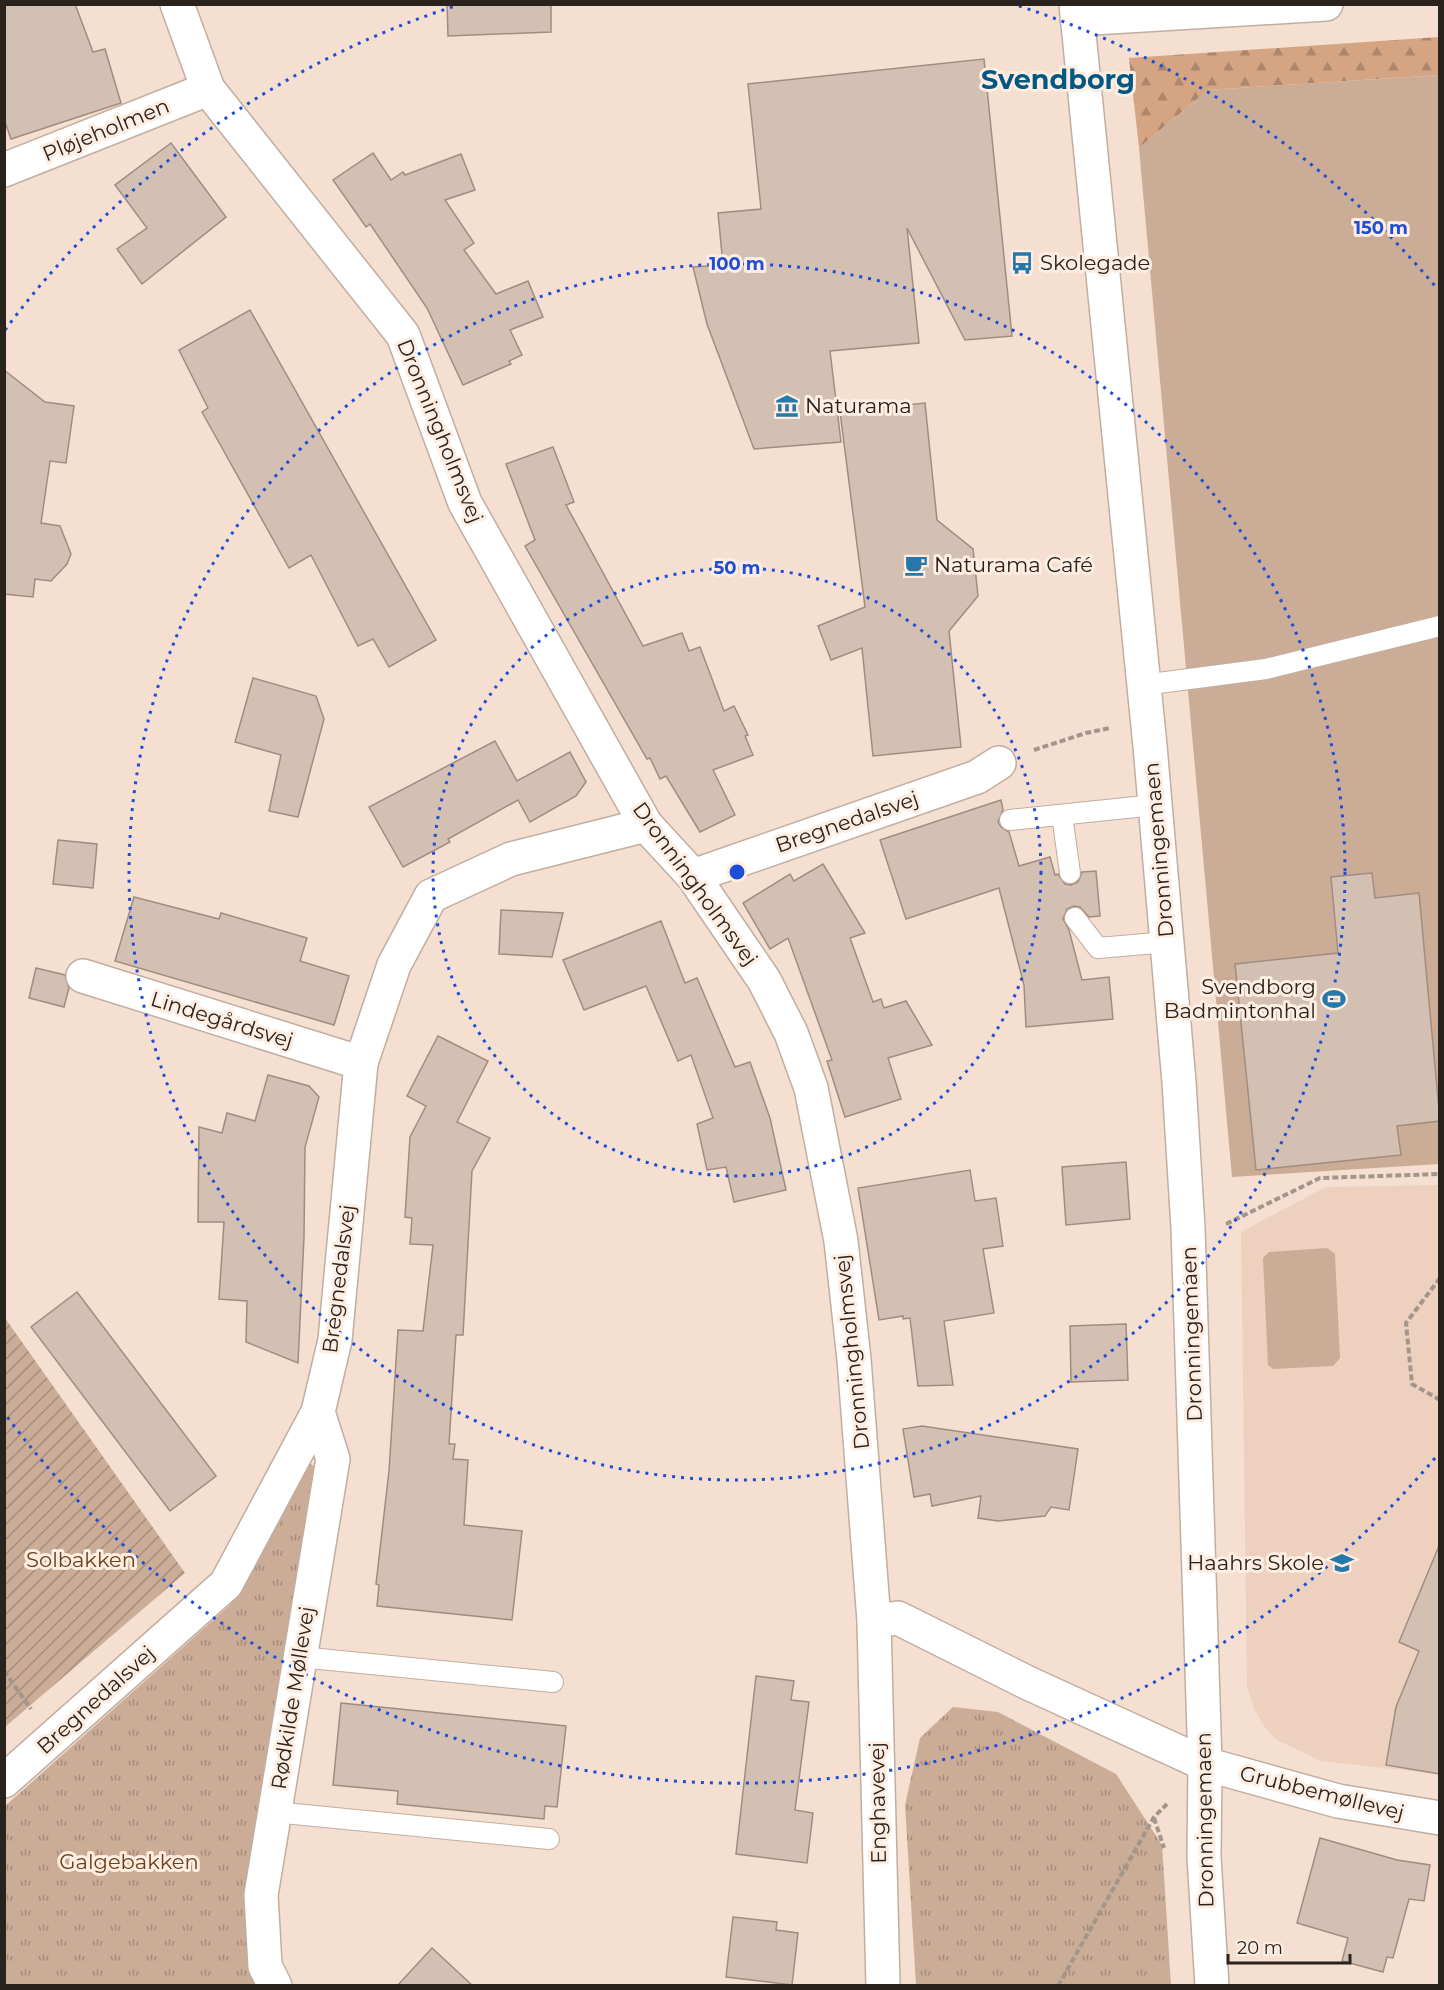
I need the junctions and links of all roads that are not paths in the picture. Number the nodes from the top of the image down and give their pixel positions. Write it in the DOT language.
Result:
graph roads {
  1 [pos="177,4"];
  2 [pos="1326,4"];
  3 [pos="1077,12"];
  4 [pos="208,89"];
  5 [pos="4,170"];
  6 [pos="1440,626"];
  7 [pos="1143,685"];
  8 [pos="999,763"];
  9 [pos="1155,805"];
  10 [pos="1062,814"];
  11 [pos="1010,820"];
  12 [pos="646,825"];
  13 [pos="1070,873"];
  14 [pos="693,876"];
  15 [pos="1075,918"];
  16 [pos="1168,942"];
  17 [pos="83,976"];
  18 [pos="361,1063"];
  19 [pos="318,1412"];
  20 [pos="874,1621"];
  21 [pos="300,1657"];
  22 [pos="553,1682"];
  23 [pos="1204,1764"];
  24 [pos="4,1781"];
  25 [pos="274,1812"];
  26 [pos="1440,1818"];
  27 [pos="549,1839"];
  28 [pos="274,1986"];
  29 [pos="883,1986"];
  30 [pos="1212,1986"];
  1 -- 4 [label="street, Dronningholmsvej"];
  2 -- 3 [label="street"];
  3 -- 7 [label="street, Dronningemaen"];
  4 -- 5 [label="street, Pløjeholmen"];
  4 -- 12 [label="street, Dronningholmsvej"];
  6 -- 7 [label="lane"];
  7 -- 9 [label="street, Dronningemaen"];
  8 -- 14 [label="street, Bregnedalsvej"];
  9 -- 10 [label="lane"];
  9 -- 16 [label="street, Dronningemaen"];
  10 -- 11 [label="lane"];
  10 -- 13 [label="lane"];
  12 -- 14 [label="street, Dronningholmsvej"];
  12 -- 18 [label="street, Bregnedalsvej"];
  14 -- 20 [label="street, Dronningholmsvej"];
  15 -- 16 [label="lane"];
  16 -- 23 [label="street, Dronningemaen"];
  17 -- 18 [label="street, Lindegårdsvej"];
  18 -- 19 [label="street, Bregnedalsvej"];
  19 -- 21 [label="street, Rødkilde Møllevej"];
  19 -- 24 [label="street, Bregnedalsvej"];
  20 -- 23 [label="street"];
  20 -- 29 [label="street, Enghavevej"];
  21 -- 22 [label="lane"];
  21 -- 25 [label="street, Rødkilde Møllevej"];
  23 -- 26 [label="street, Grubbemøllevej"];
  23 -- 30 [label="street, Dronningemaen"];
  25 -- 27 [label="lane"];
  25 -- 28 [label="street, Rødkilde Møllevej"];
}
